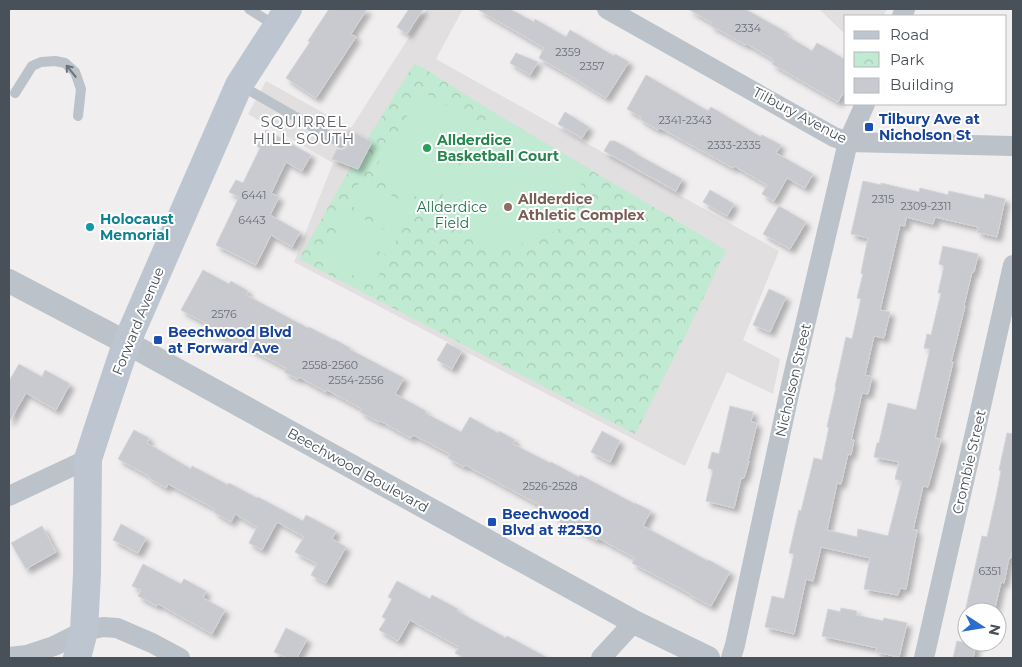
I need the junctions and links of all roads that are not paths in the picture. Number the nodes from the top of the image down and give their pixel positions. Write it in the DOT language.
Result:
graph roads {
  1 [pos="249,9"];
  2 [pos="607,9"];
  3 [pos="283,18"];
  4 [pos="240,85"];
  5 [pos="14,93"];
  6 [pos="865,105"];
  7 [pos="78,116"];
  8 [pos="848,142"];
  9 [pos="341,143"];
  10 [pos="1013,146"];
  11 [pos="1013,265"];
  12 [pos="9,281"];
  13 [pos="126,344"];
  14 [pos="88,459"];
  15 [pos="9,496"];
  16 [pos="634,622"];
  17 [pos="84,632"];
  18 [pos="9,657"];
  19 [pos="77,658"];
  20 [pos="180,658"];
  21 [pos="601,658"];
  22 [pos="708,658"];
  23 [pos="731,658"];
  24 [pos="924,658"];
  1 -- 3 [label="lane"];
  2 -- 8 [label="street, Tilbury Avenue"];
  3 -- 4 [label="main road, Forward Avenue"];
  4 -- 9 [label="lane"];
  4 -- 13 [label="main road, Forward Avenue"];
  7 -- 5 [label="lane, one-way"];
  6 -- 8 [label="street, Nicholson Street"];
  8 -- 10 [label="street, Tilbury Avenue"];
  8 -- 23 [label="street, Nicholson Street"];
  11 -- 24 [label="street, Crombie Street"];
  12 -- 13 [label="street, Beechwood Boulevard"];
  13 -- 14 [label="main road, Forward Avenue"];
  13 -- 16 [label="street, Beechwood Boulevard"];
  14 -- 15 [label="street"];
  14 -- 17 [label="main road, Forward Avenue"];
  16 -- 21 [label="street"];
  16 -- 22 [label="street, Beechwood Boulevard"];
  17 -- 18 [label="street"];
  17 -- 19 [label="main road, Forward Avenue"];
  17 -- 20 [label="street"];
}
